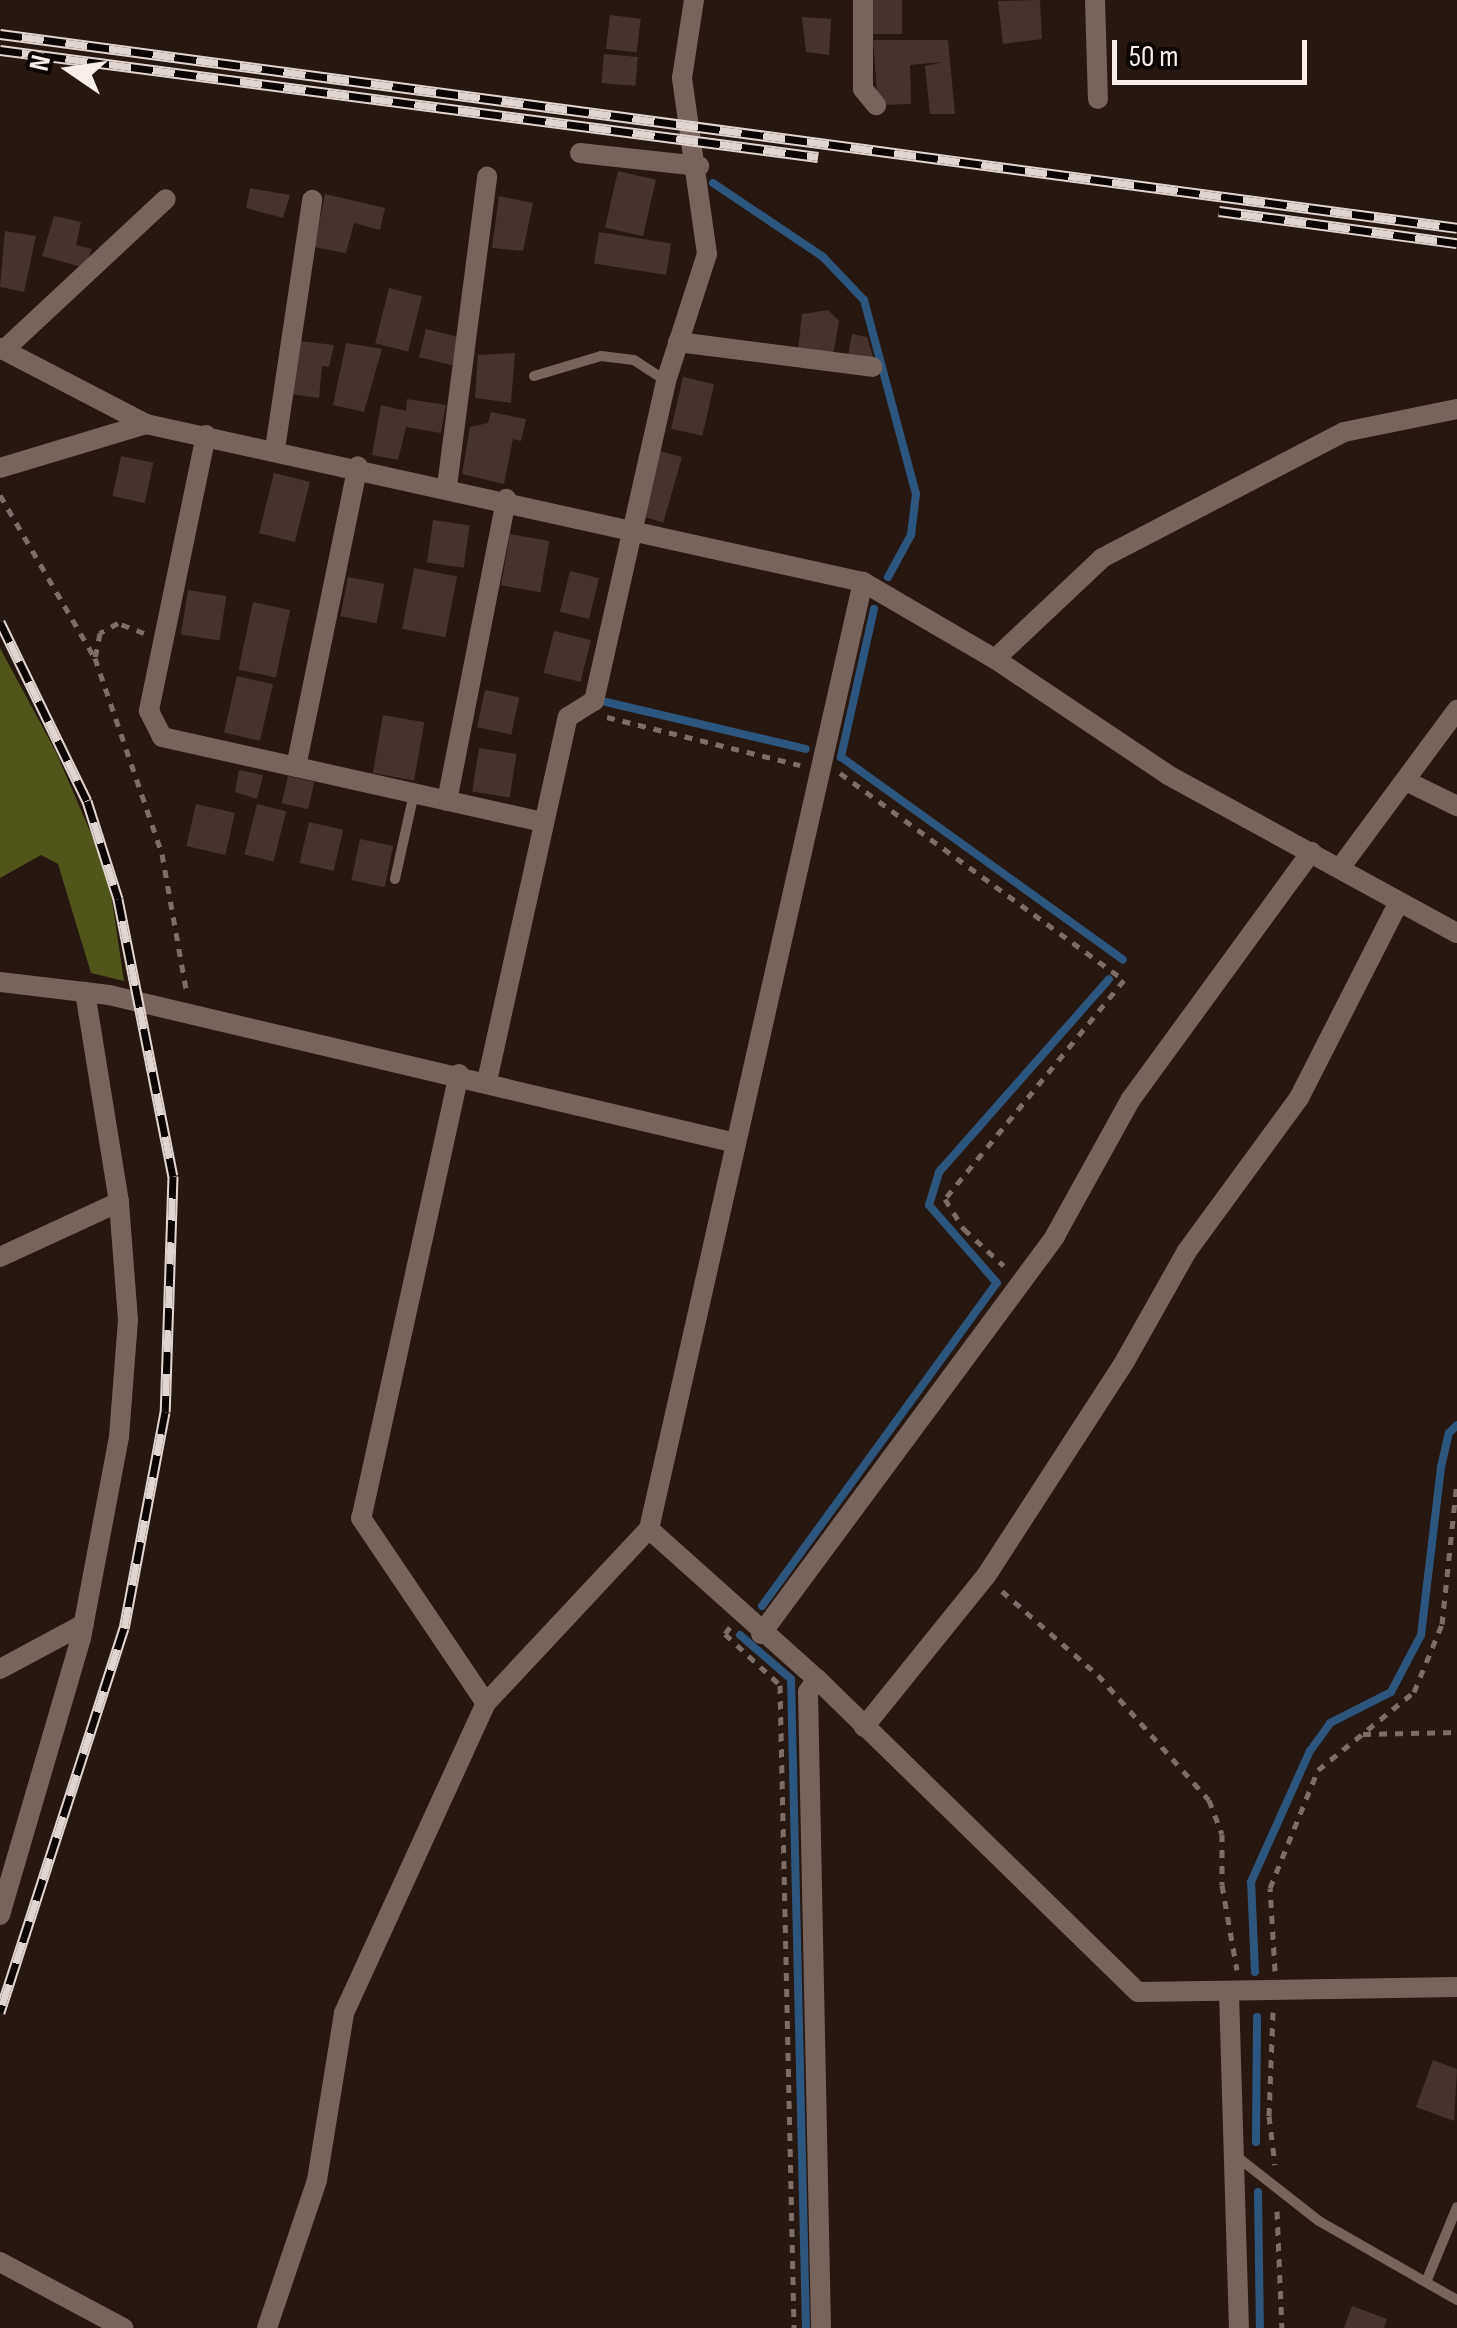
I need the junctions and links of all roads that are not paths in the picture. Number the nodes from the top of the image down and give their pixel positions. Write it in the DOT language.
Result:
graph roads {
  1 [pos="694,0"];
  2 [pos="863,0"];
  3 [pos="1094,0"];
  4 [pos="1098,100"];
  5 [pos="876,105"];
  6 [pos="580,153"];
  7 [pos="699,166"];
  8 [pos="487,177"];
  9 [pos="166,198"];
  10 [pos="312,200"];
  11 [pos="678,342"];
  12 [pos="2,349"];
  13 [pos="872,368"];
  14 [pos="534,376"];
  15 [pos="666,381"];
  16 [pos="1457,409"];
  17 [pos="146,424"];
  18 [pos="206,435"];
  19 [pos="274,449"];
  20 [pos="358,466"];
  21 [pos="0,468"];
  22 [pos="447,486"];
  23 [pos="506,499"];
  24 [pos="634,528"];
  25 [pos="863,582"];
  26 [pos="995,659"];
  27 [pos="1457,710"];
  28 [pos="296,767"];
  29 [pos="1408,782"];
  30 [pos="414,793"];
  31 [pos="447,800"];
  32 [pos="1457,806"];
  33 [pos="543,822"];
  34 [pos="1311,852"];
  35 [pos="1340,868"];
  36 [pos="394,879"];
  37 [pos="1398,904"];
  38 [pos="1457,934"];
  39 [pos="0,982"];
  40 [pos="85,992"];
  41 [pos="459,1074"];
  42 [pos="487,1081"];
  43 [pos="736,1143"];
  44 [pos="119,1202"];
  45 [pos="0,1257"];
  46 [pos="649,1529"];
  47 [pos="84,1624"];
  48 [pos="761,1634"];
  49 [pos="0,1669"];
  50 [pos="817,1679"];
  51 [pos="486,1703"];
  52 [pos="864,1727"];
  53 [pos="0,1915"];
  54 [pos="1457,1987"];
  55 [pos="1236,1993"];
  56 [pos="1236,2156"];
  57 [pos="1457,2207"];
  58 [pos="0,2262"];
  59 [pos="1426,2282"];
  60 [pos="1457,2300"];
  61 [pos="123,2328"];
  62 [pos="266,2328"];
  63 [pos="821,2328"];
  64 [pos="1239,2328"];
  1 -- 7 [label="street"];
  2 -- 5 [label="street"];
  3 -- 4 [label="street"];
  6 -- 7 [label="street"];
  7 -- 11 [label="street"];
  8 -- 22 [label="street"];
  9 -- 12 [label="street"];
  10 -- 19 [label="street"];
  11 -- 13 [label="street"];
  11 -- 15 [label="street"];
  12 -- 17 [label="street"];
  14 -- 15 [label="lane"];
  15 -- 24 [label="street"];
  16 -- 26 [label="street"];
  17 -- 18 [label="street"];
  17 -- 21 [label="street"];
  18 -- 19 [label="street"];
  18 -- 28 [label="street"];
  19 -- 20 [label="street"];
  20 -- 22 [label="street"];
  20 -- 28 [label="street"];
  22 -- 23 [label="street"];
  23 -- 24 [label="street"];
  23 -- 31 [label="street"];
  24 -- 25 [label="street"];
  24 -- 33 [label="street"];
  25 -- 26 [label="street"];
  25 -- 43 [label="street"];
  26 -- 34 [label="street"];
  27 -- 29 [label="street"];
  28 -- 30 [label="street"];
  29 -- 32 [label="street"];
  29 -- 35 [label="street"];
  30 -- 31 [label="street"];
  30 -- 36 [label="lane"];
  31 -- 33 [label="street"];
  33 -- 42 [label="street"];
  34 -- 35 [label="street"];
  34 -- 48 [label="street"];
  35 -- 37 [label="street"];
  37 -- 38 [label="street"];
  37 -- 52 [label="street"];
  39 -- 40 [label="street"];
  40 -- 41 [label="street"];
  40 -- 44 [label="street"];
  41 -- 42 [label="street"];
  41 -- 51 [label="street"];
  42 -- 43 [label="street"];
  43 -- 46 [label="street"];
  44 -- 45 [label="street"];
  44 -- 47 [label="street"];
  46 -- 48 [label="street"];
  46 -- 51 [label="street"];
  47 -- 49 [label="street"];
  47 -- 53 [label="street"];
  48 -- 50 [label="street"];
  50 -- 52 [label="street"];
  50 -- 63 [label="street"];
  51 -- 62 [label="street"];
  52 -- 55 [label="street"];
  54 -- 55 [label="street"];
  55 -- 56 [label="street"];
  56 -- 59 [label="lane"];
  56 -- 64 [label="street"];
  57 -- 59 [label="lane"];
  58 -- 61 [label="street"];
  59 -- 60 [label="lane"];
}
